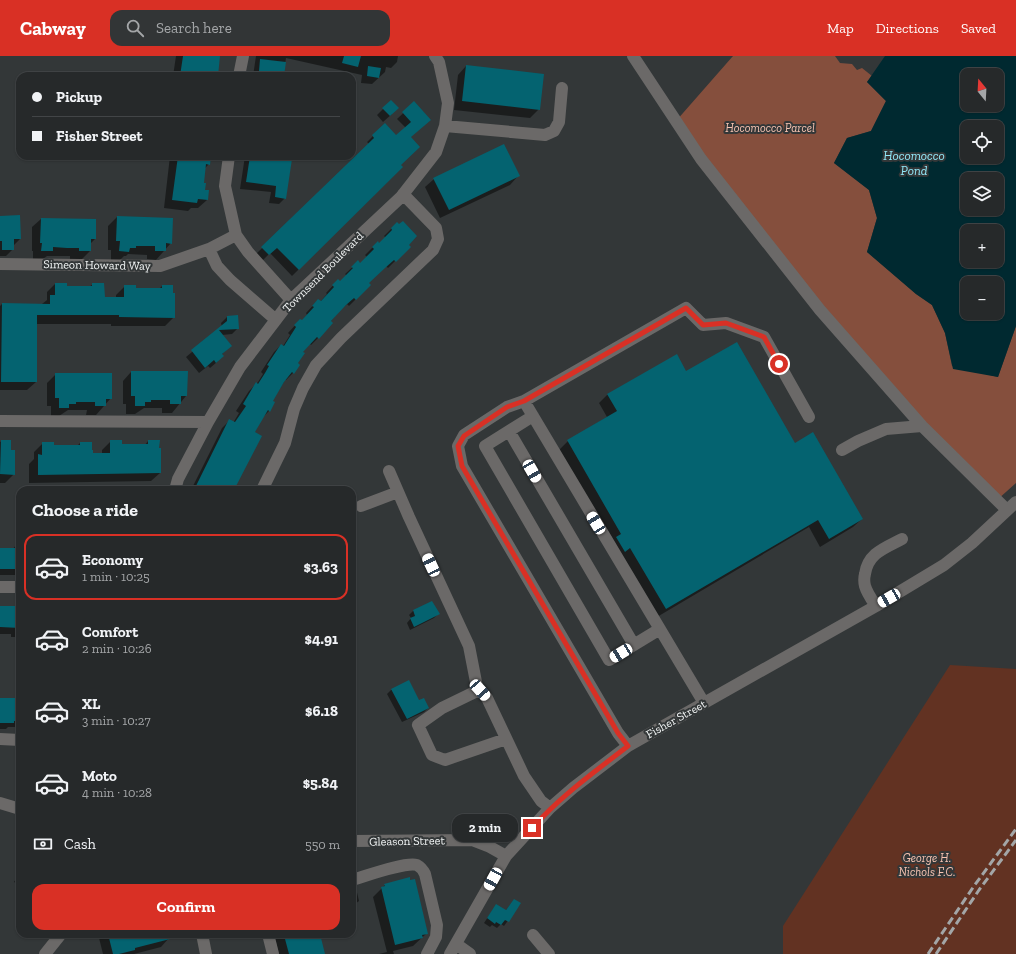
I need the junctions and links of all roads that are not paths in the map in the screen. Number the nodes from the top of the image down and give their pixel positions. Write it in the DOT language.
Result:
graph roads {
  1 [pos="243,56"];
  2 [pos="435,56"];
  3 [pos="633,56"];
  4 [pos="240,72"];
  5 [pos="562,88"];
  6 [pos="445,126"];
  7 [pos="228,160"];
  8 [pos="403,194"];
  9 [pos="236,235"];
  10 [pos="208,249"];
  11 [pos="0,264"];
  12 [pos="291,300"];
  13 [pos="276,320"];
  14 [pos="524,401"];
  15 [pos="533,416"];
  16 [pos="809,417"];
  17 [pos="0,421"];
  18 [pos="208,422"];
  19 [pos="922,426"];
  20 [pos="509,431"];
  21 [pos="842,450"];
  22 [pos="390,471"];
  23 [pos="176,486"];
  24 [pos="264,486"];
  25 [pos="398,492"];
  26 [pos="361,506"];
  27 [pos="1012,506"];
  28 [pos="902,539"];
  29 [pos="0,587"];
  30 [pos="16,587"];
  31 [pos="876,606"];
  32 [pos="660,629"];
  33 [pos="634,645"];
  34 [pos="480,690"];
  35 [pos="704,704"];
  36 [pos="506,738"];
  37 [pos="0,739"];
  38 [pos="16,740"];
  39 [pos="628,746"];
  40 [pos="0,803"];
  41 [pos="16,808"];
  42 [pos="550,808"];
  43 [pos="356,841"];
  44 [pos="506,856"];
  45 [pos="356,879"];
  46 [pos="533,935"];
  47 [pos="58,938"];
  48 [pos="203,938"];
  49 [pos="269,938"];
  50 [pos="453,949"];
  51 [pos="45,954"];
  52 [pos="58,954"];
  53 [pos="206,954"];
  54 [pos="273,954"];
  55 [pos="427,954"];
  56 [pos="470,954"];
  57 [pos="549,954"];
  1 -- 4 [label="street"];
  2 -- 6 [label="street, Townsend Boulevard"];
  3 -- 19 [label="street"];
  5 -- 6 [label="street"];
  6 -- 8 [label="street, Townsend Boulevard"];
  7 -- 9 [label="street"];
  8 -- 12 [label="street, Townsend Boulevard"];
  8 -- 24 [label="street"];
  9 -- 10 [label="street, Simeon Howard Way"];
  9 -- 12 [label="street"];
  10 -- 11 [label="street, Simeon Howard Way"];
  10 -- 13 [label="street"];
  12 -- 13 [label="street, Townsend Boulevard"];
  13 -- 18 [label="street, Townsend Boulevard"];
  14 -- 15 [label="street"];
  14 -- 16 [label="street"];
  14 -- 39 [label="street"];
  15 -- 20 [label="street"];
  15 -- 32 [label="street"];
  17 -- 18 [label="street"];
  18 -- 23 [label="street, Townsend Boulevard"];
  19 -- 21 [label="street"];
  19 -- 27 [label="street"];
  20 -- 33 [label="street"];
  20 -- 33 [label="street"];
  22 -- 25 [label="street"];
  25 -- 26 [label="street"];
  25 -- 34 [label="street"];
  27 -- 31 [label="street, Fisher Street"];
  28 -- 31 [label="street"];
  29 -- 30 [label="street"];
  31 -- 35 [label="street, Fisher Street"];
  32 -- 33 [label="street"];
  32 -- 35 [label="street"];
  34 -- 36 [label="street"];
  34 -- 36 [label="street"];
  35 -- 39 [label="street, Fisher Street"];
  36 -- 42 [label="street"];
  37 -- 38 [label="street"];
  39 -- 42 [label="street, Fisher Street"];
  40 -- 41 [label="street"];
  42 -- 44 [label="street, Fisher Street"];
  43 -- 44 [label="street, Gleason Street"];
  44 -- 50 [label="street, Fisher Street"];
  45 -- 55 [label="street"];
  46 -- 57 [label="street"];
  47 -- 51 [label="street"];
  47 -- 52 [label="street"];
  48 -- 53 [label="street"];
  49 -- 54 [label="street"];
  50 -- 56 [label="street"];
}
